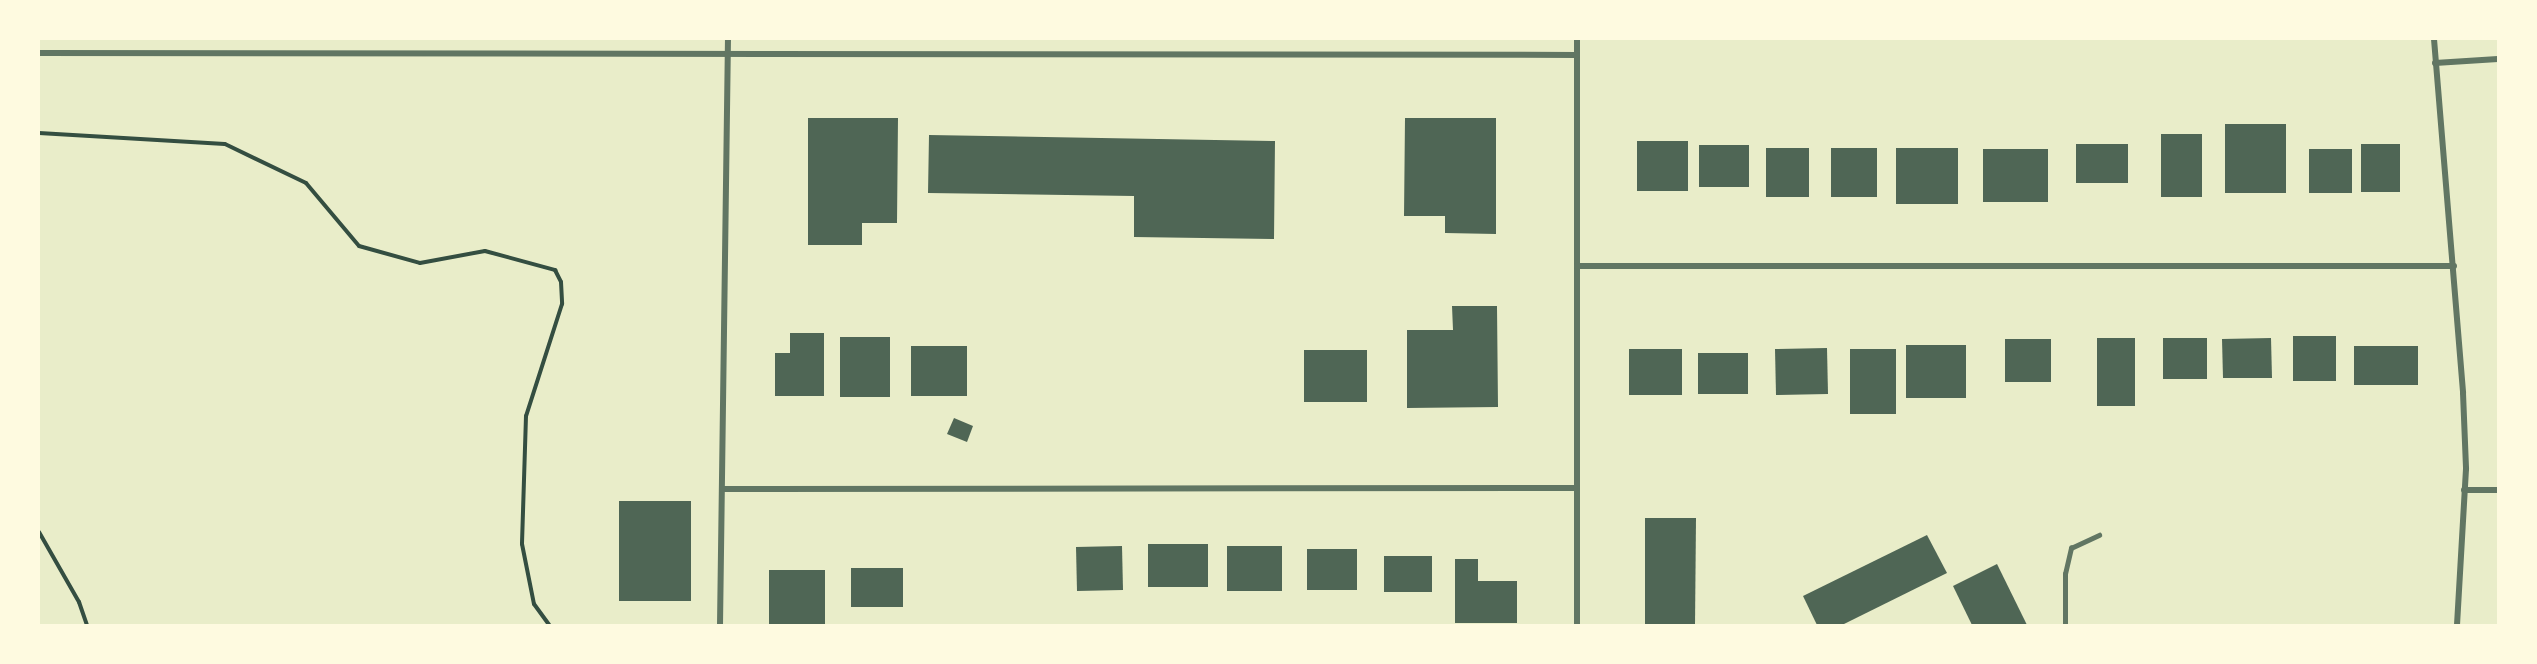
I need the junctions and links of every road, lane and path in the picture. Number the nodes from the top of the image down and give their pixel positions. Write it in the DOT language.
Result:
graph roads {
  1 [pos="728,39"];
  2 [pos="1577,39"];
  3 [pos="2434,39"];
  4 [pos="39,53"];
  5 [pos="728,55"];
  6 [pos="1577,55"];
  7 [pos="2498,59"];
  8 [pos="2435,63"];
  9 [pos="39,133"];
  10 [pos="1577,266"];
  11 [pos="2454,266"];
  12 [pos="1577,488"];
  13 [pos="722,489"];
  14 [pos="2464,490"];
  15 [pos="2498,490"];
  16 [pos="39,532"];
  17 [pos="2099,535"];
  18 [pos="87,625"];
  19 [pos="549,625"];
  20 [pos="720,625"];
  21 [pos="1577,625"];
  22 [pos="2065,625"];
  23 [pos="2457,625"];
  1 -- 5 [label="street"];
  2 -- 6 [label="street"];
  3 -- 8 [label="street"];
  4 -- 5 [label="street"];
  5 -- 6 [label="street"];
  5 -- 13 [label="street"];
  6 -- 10 [label="street"];
  7 -- 8 [label="street"];
  8 -- 11 [label="street"];
  9 -- 19 [label="path"];
  10 -- 11 [label="street"];
  10 -- 12 [label="street"];
  11 -- 14 [label="street"];
  12 -- 13 [label="street"];
  12 -- 21 [label="street"];
  13 -- 20 [label="street"];
  14 -- 15 [label="street"];
  14 -- 23 [label="street"];
  16 -- 18 [label="path"];
  17 -- 22 [label="lane"];
}
